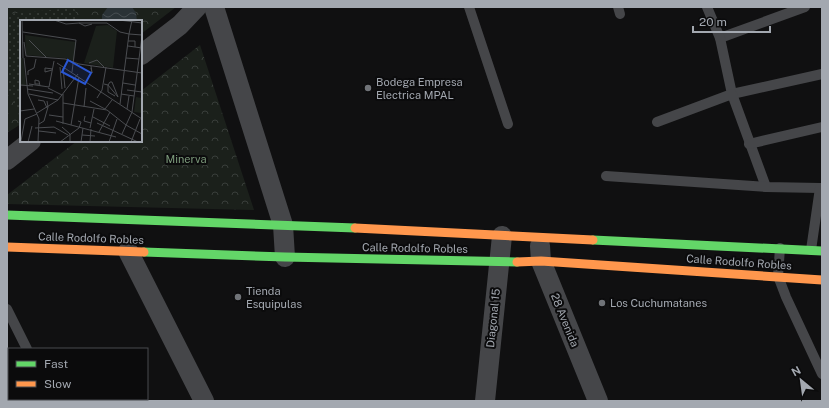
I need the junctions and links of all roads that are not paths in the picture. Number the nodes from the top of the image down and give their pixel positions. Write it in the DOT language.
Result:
graph roads {
  1 [pos="197,7"];
  2 [pos="214,7"];
  3 [pos="469,7"];
  4 [pos="707,7"];
  5 [pos="805,7"];
  6 [pos="720,38"];
  7 [pos="142,54"];
  8 [pos="822,74"];
  9 [pos="732,94"];
  10 [pos="657,122"];
  11 [pos="508,124"];
  12 [pos="822,127"];
  13 [pos="30,142"];
  14 [pos="749,144"];
  15 [pos="7,160"];
  16 [pos="606,176"];
  17 [pos="766,187"];
  18 [pos="821,188"];
  19 [pos="7,214"];
  20 [pos="283,225"];
  21 [pos="502,236"];
  22 [pos="539,237"];
  23 [pos="7,247"];
  24 [pos="780,248"];
  25 [pos="811,250"];
  26 [pos="128,251"];
  27 [pos="822,251"];
  28 [pos="285,257"];
  29 [pos="541,261"];
  30 [pos="499,262"];
  31 [pos="778,276"];
  32 [pos="822,280"];
  33 [pos="7,309"];
  34 [pos="26,348"];
  35 [pos="822,374"];
  36 [pos="204,401"];
  37 [pos="485,401"];
  38 [pos="598,401"];
  1 -- 7 [label="street"];
  2 -- 20 [label="street"];
  3 -- 11 [label="lane"];
  4 -- 6 [label="lane"];
  5 -- 6 [label="lane"];
  6 -- 9 [label="lane"];
  8 -- 9 [label="lane"];
  9 -- 10 [label="lane"];
  9 -- 14 [label="lane"];
  12 -- 14 [label="lane"];
  13 -- 15 [label="street"];
  14 -- 17 [label="lane"];
  16 -- 17 [label="lane"];
  17 -- 18 [label="lane"];
  18 -- 25 [label="lane"];
  19 -- 20 [label="main road, Calle Rodolfo Robles"];
  20 -- 21 [label="main road, Calle Rodolfo Robles"];
  20 -- 28 [label="street"];
  21 -- 22 [label="main road, Calle Rodolfo Robles"];
  21 -- 30 [label="street, Diagonal 15"];
  22 -- 24 [label="main road, Calle Rodolfo Robles"];
  22 -- 29 [label="street, 28 Avenida"];
  23 -- 26 [label="main road, Calle Rodolfo Robles"];
  24 -- 25 [label="main road, Calle Rodolfo Robles"];
  24 -- 31 [label="lane"];
  25 -- 27 [label="main road, Calle Rodolfo Robles"];
  26 -- 28 [label="main road, Calle Rodolfo Robles"];
  26 -- 36 [label="street"];
  28 -- 30 [label="main road, Calle Rodolfo Robles"];
  29 -- 30 [label="main road, Calle Rodolfo Robles"];
  29 -- 31 [label="main road, Calle Rodolfo Robles"];
  29 -- 38 [label="street, 28 Avenida"];
  30 -- 37 [label="street, Diagonal 15"];
  31 -- 32 [label="main road, Calle Rodolfo Robles"];
  31 -- 35 [label="lane"];
  33 -- 34 [label="lane"];
}
